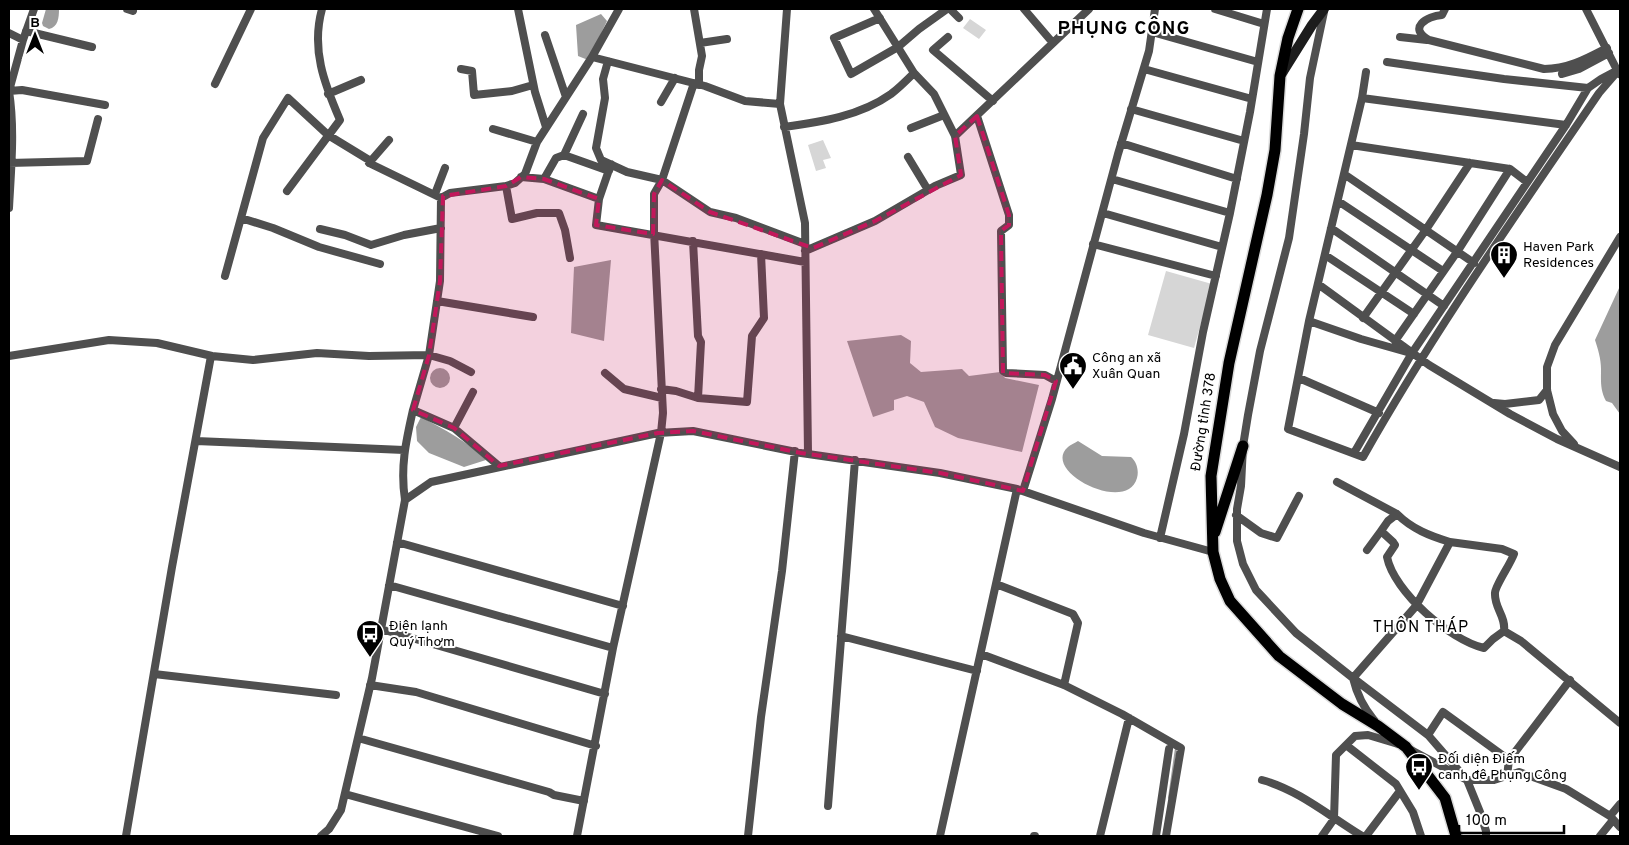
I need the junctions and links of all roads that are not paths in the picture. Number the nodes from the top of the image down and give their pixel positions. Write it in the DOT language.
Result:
graph roads {
  1 [pos="34,9"];
  2 [pos="251,9"];
  3 [pos="322,9"];
  4 [pos="518,9"];
  5 [pos="619,9"];
  6 [pos="694,9"];
  7 [pos="787,9"];
  8 [pos="874,9"];
  9 [pos="949,9"];
  10 [pos="1024,9"];
  11 [pos="1088,9"];
  12 [pos="1155,9"];
  13 [pos="1215,9"];
  14 [pos="1267,9"];
  15 [pos="1298,9"];
  16 [pos="1325,9"];
  17 [pos="1445,9"];
  18 [pos="1586,9"];
  19 [pos="880,18"];
  20 [pos="959,18"];
  21 [pos="1264,24"];
  22 [pos="26,31"];
  23 [pos="1152,32"];
  24 [pos="9,33"];
  25 [pos="545,34"];
  26 [pos="948,37"];
  27 [pos="1400,37"];
  28 [pos="727,39"];
  29 [pos="23,40"];
  30 [pos="1429,40"];
  31 [pos="700,43"];
  32 [pos="1053,43"];
  33 [pos="92,47"];
  34 [pos="898,47"];
  35 [pos="1608,50"];
  36 [pos="592,58"];
  37 [pos="608,61"];
  38 [pos="1258,62"];
  39 [pos="1387,62"];
  40 [pos="461,69"];
  41 [pos="1144,69"];
  42 [pos="1366,72"];
  43 [pos="914,73"];
  44 [pos="1619,73"];
  45 [pos="1562,74"];
  46 [pos="1280,76"];
  47 [pos="675,78"];
  48 [pos="361,80"];
  49 [pos="215,84"];
  50 [pos="697,84"];
  51 [pos="533,85"];
  52 [pos="1588,88"];
  53 [pos="9,91"];
  54 [pos="328,94"];
  55 [pos="566,97"];
  56 [pos="1362,98"];
  57 [pos="1252,99"];
  58 [pos="993,101"];
  59 [pos="661,102"];
  60 [pos="780,104"];
  61 [pos="105,105"];
  62 [pos="1131,109"];
  63 [pos="583,114"];
  64 [pos="944,115"];
  65 [pos="977,116"];
  66 [pos="98,119"];
  67 [pos="1566,125"];
  68 [pos="546,127"];
  69 [pos="784,127"];
  70 [pos="911,128"];
  71 [pos="492,129"];
  72 [pos="328,135"];
  73 [pos="955,136"];
  74 [pos="389,140"];
  75 [pos="1244,141"];
  76 [pos="537,142"];
  77 [pos="1121,143"];
  78 [pos="1351,144"];
  79 [pos="564,154"];
  80 [pos="908,157"];
  81 [pos="369,162"];
  82 [pos="10,163"];
  83 [pos="1470,163"];
  84 [pos="445,168"];
  85 [pos="610,168"];
  86 [pos="1510,169"];
  87 [pos="1344,174"];
  88 [pos="521,177"];
  89 [pos="544,179"];
  90 [pos="1112,179"];
  91 [pos="1237,179"];
  92 [pos="662,180"];
  93 [pos="1527,182"];
  94 [pos="506,186"];
  95 [pos="928,190"];
  96 [pos="287,191"];
  97 [pos="438,196"];
  98 [pos="599,200"];
  99 [pos="1338,201"];
  100 [pos="9,208"];
  101 [pos="1103,213"];
  102 [pos="1230,213"];
  103 [pos="241,218"];
  104 [pos="320,228"];
  105 [pos="441,228"];
  106 [pos="1331,228"];
  107 [pos="1425,231"];
  108 [pos="654,234"];
  109 [pos="1620,237"];
  110 [pos="693,241"];
  111 [pos="1093,244"];
  112 [pos="1222,247"];
  113 [pos="805,248"];
  114 [pos="1411,250"];
  115 [pos="1457,252"];
  116 [pos="761,254"];
  117 [pos="1325,255"];
  118 [pos="570,258"];
  119 [pos="805,262"];
  120 [pos="1474,263"];
  121 [pos="380,264"];
  122 [pos="1443,271"];
  123 [pos="1396,272"];
  124 [pos="225,276"];
  125 [pos="1216,276"];
  126 [pos="1318,284"];
  127 [pos="1381,292"];
  128 [pos="1428,295"];
  129 [pos="437,301"];
  130 [pos="1444,306"];
  131 [pos="1414,314"];
  132 [pos="533,317"];
  133 [pos="1363,318"];
  134 [pos="1309,321"];
  135 [pos="1395,341"];
  136 [pos="429,354"];
  137 [pos="1412,354"];
  138 [pos="9,356"];
  139 [pos="211,356"];
  140 [pos="1421,360"];
  141 [pos="470,372"];
  142 [pos="605,373"];
  143 [pos="1299,378"];
  144 [pos="1056,381"];
  145 [pos="661,389"];
  146 [pos="1546,390"];
  147 [pos="473,392"];
  148 [pos="662,398"];
  149 [pos="698,398"];
  150 [pos="1490,402"];
  151 [pos="413,410"];
  152 [pos="1376,412"];
  153 [pos="1386,416"];
  154 [pos="454,428"];
  155 [pos="662,433"];
  156 [pos="196,441"];
  157 [pos="1243,446"];
  158 [pos="404,450"];
  159 [pos="795,451"];
  160 [pos="1584,451"];
  161 [pos="808,453"];
  162 [pos="1354,453"];
  163 [pos="855,460"];
  164 [pos="499,466"];
  165 [pos="1620,467"];
  166 [pos="1338,482"];
  167 [pos="1020,490"];
  168 [pos="1299,496"];
  169 [pos="405,500"];
  170 [pos="1397,514"];
  171 [pos="1236,515"];
  172 [pos="1381,531"];
  173 [pos="1160,538"];
  174 [pos="1213,539"];
  175 [pos="397,542"];
  176 [pos="1450,542"];
  177 [pos="1367,550"];
  178 [pos="1213,552"];
  179 [pos="996,584"];
  180 [pos="389,585"];
  181 [pos="623,606"];
  182 [pos="1416,606"];
  183 [pos="381,629"];
  184 [pos="1504,631"];
  185 [pos="841,636"];
  186 [pos="613,648"];
  187 [pos="981,654"];
  188 [pos="977,671"];
  189 [pos="154,674"];
  190 [pos="1353,678"];
  191 [pos="1570,680"];
  192 [pos="370,685"];
  193 [pos="1064,685"];
  194 [pos="605,694"];
  195 [pos="336,696"];
  196 [pos="1129,718"];
  197 [pos="1620,723"];
  198 [pos="1378,726"];
  199 [pos="1428,734"];
  200 [pos="358,738"];
  201 [pos="1346,745"];
  202 [pos="596,746"];
  203 [pos="1406,747"];
  204 [pos="1169,749"];
  205 [pos="1509,760"];
  206 [pos="1507,776"];
  207 [pos="1262,780"];
  208 [pos="1467,780"];
  209 [pos="1400,791"];
  210 [pos="345,794"];
  211 [pos="584,801"];
  212 [pos="1620,804"];
  213 [pos="828,806"];
  214 [pos="1612,818"];
  215 [pos="1334,819"];
  216 [pos="1620,827"];
  217 [pos="330,833"];
  218 [pos="126,836"];
  219 [pos="321,836"];
  220 [pos="498,836"];
  221 [pos="577,836"];
  222 [pos="748,836"];
  223 [pos="940,836"];
  224 [pos="1100,836"];
  225 [pos="1156,836"];
  226 [pos="1166,836"];
  227 [pos="1322,836"];
  228 [pos="1362,836"];
  229 [pos="1366,836"];
  230 [pos="1421,836"];
  231 [pos="1456,836"];
  232 [pos="1486,836"];
  233 [pos="1600,836"];
  1 -- 22 [label="street"];
  2 -- 49 [label="street"];
  3 -- 54 [label="street"];
  4 -- 51 [label="street"];
  5 -- 36 [label="street"];
  6 -- 31 [label="street"];
  7 -- 60 [label="street"];
  8 -- 19 [label="street"];
  9 -- 20 [label="street"];
  9 -- 34 [label="street"];
  10 -- 32 [label="street"];
  11 -- 32 [label="street"];
  12 -- 23 [label="street"];
  13 -- 21 [label="street"];
  14 -- 21 [label="street"];
  15 -- 46 [label="main road, Đường tỉnh 378"];
  16 -- 46 [label="main road"];
  16 -- 157 [label="street"];
  17 -- 30 [label="street"];
  18 -- 35 [label="street"];
  19 -- 34 [label="street"];
  19 -- 34 [label="street"];
  21 -- 38 [label="street"];
  22 -- 29 [label="street"];
  22 -- 33 [label="street"];
  23 -- 38 [label="street"];
  23 -- 41 [label="street"];
  24 -- 29 [label="street"];
  25 -- 55 [label="street"];
  26 -- 58 [label="street"];
  27 -- 30 [label="street"];
  28 -- 31 [label="street"];
  29 -- 61 [label="street"];
  30 -- 35 [label="street"];
  31 -- 50 [label="street"];
  32 -- 58 [label="street"];
  34 -- 43 [label="street"];
  35 -- 44 [label="street"];
  35 -- 45 [label="street"];
  36 -- 37 [label="street"];
  36 -- 55 [label="street"];
  37 -- 47 [label="street"];
  37 -- 85 [label="street"];
  38 -- 57 [label="street"];
  39 -- 52 [label="street"];
  40 -- 51 [label="street"];
  41 -- 57 [label="street"];
  41 -- 62 [label="street"];
  42 -- 56 [label="street"];
  43 -- 64 [label="street"];
  43 -- 69 [label="street"];
  44 -- 52 [label="street"];
  44 -- 140 [label="street"];
  46 -- 174 [label="main road, Đường tỉnh 378"];
  47 -- 50 [label="street"];
  47 -- 59 [label="street"];
  48 -- 54 [label="street"];
  50 -- 60 [label="street"];
  50 -- 92 [label="street"];
  51 -- 68 [label="street"];
  52 -- 67 [label="street"];
  53 -- 82 [label="street"];
  54 -- 72 [label="street"];
  55 -- 68 [label="street"];
  56 -- 67 [label="street"];
  56 -- 78 [label="street"];
  57 -- 75 [label="street"];
  58 -- 65 [label="street"];
  60 -- 69 [label="street"];
  62 -- 75 [label="street"];
  62 -- 77 [label="street"];
  63 -- 79 [label="street"];
  64 -- 70 [label="street"];
  64 -- 73 [label="street"];
  65 -- 73 [label="street"];
  65 -- 144 [label="street"];
  66 -- 82 [label="street"];
  67 -- 93 [label="street"];
  68 -- 76 [label="street"];
  69 -- 113 [label="street"];
  71 -- 76 [label="street"];
  72 -- 81 [label="street"];
  72 -- 96 [label="street"];
  72 -- 103 [label="street"];
  73 -- 95 [label="street"];
  74 -- 81 [label="street"];
  75 -- 91 [label="street"];
  76 -- 88 [label="street"];
  77 -- 90 [label="street"];
  77 -- 91 [label="street"];
  78 -- 83 [label="street"];
  78 -- 87 [label="street"];
  79 -- 85 [label="street"];
  79 -- 89 [label="street"];
  80 -- 95 [label="street"];
  81 -- 97 [label="street"];
  82 -- 100 [label="street"];
  83 -- 86 [label="street"];
  83 -- 107 [label="street"];
  84 -- 97 [label="street"];
  85 -- 92 [label="street"];
  85 -- 98 [label="street"];
  86 -- 93 [label="street"];
  86 -- 115 [label="street"];
  87 -- 99 [label="street"];
  87 -- 107 [label="street"];
  88 -- 89 [label="street"];
  88 -- 94 [label="street"];
  89 -- 98 [label="street"];
  90 -- 101 [label="street"];
  90 -- 102 [label="street"];
  91 -- 102 [label="street"];
  92 -- 108 [label="street"];
  92 -- 113 [label="street"];
  93 -- 120 [label="street"];
  94 -- 97 [label="street"];
  94 -- 118 [label="street"];
  95 -- 113 [label="street"];
  97 -- 105 [label="street"];
  98 -- 108 [label="street"];
  99 -- 106 [label="street"];
  99 -- 114 [label="street"];
  101 -- 111 [label="street"];
  101 -- 112 [label="street"];
  102 -- 112 [label="street"];
  103 -- 121 [label="street"];
  103 -- 124 [label="street"];
  104 -- 105 [label="street"];
  105 -- 129 [label="street"];
  106 -- 117 [label="street"];
  106 -- 123 [label="street"];
  107 -- 114 [label="street"];
  107 -- 115 [label="street"];
  108 -- 110 [label="street"];
  108 -- 145 [label="street"];
  109 -- 146 [label="street"];
  110 -- 116 [label="street"];
  110 -- 149 [label="street"];
  111 -- 125 [label="street"];
  111 -- 144 [label="street"];
  112 -- 125 [label="street"];
  113 -- 119 [label="street"];
  114 -- 122 [label="street"];
  114 -- 123 [label="street"];
  115 -- 120 [label="street"];
  115 -- 122 [label="street"];
  116 -- 119 [label="street"];
  116 -- 149 [label="street"];
  117 -- 126 [label="street"];
  117 -- 127 [label="street"];
  119 -- 161 [label="street"];
  120 -- 130 [label="street"];
  122 -- 128 [label="street"];
  123 -- 127 [label="street"];
  123 -- 128 [label="street"];
  125 -- 173 [label="street"];
  126 -- 133 [label="street"];
  126 -- 134 [label="street"];
  127 -- 131 [label="street"];
  127 -- 133 [label="street"];
  128 -- 130 [label="street"];
  128 -- 131 [label="street"];
  129 -- 132 [label="street"];
  129 -- 136 [label="street"];
  130 -- 137 [label="street"];
  131 -- 135 [label="street"];
  133 -- 135 [label="street"];
  134 -- 137 [label="street"];
  134 -- 143 [label="street"];
  135 -- 137 [label="street"];
  136 -- 139 [label="street"];
  136 -- 141 [label="street"];
  136 -- 151 [label="street"];
  137 -- 140 [label="street"];
  137 -- 152 [label="street"];
  138 -- 139 [label="street"];
  139 -- 156 [label="street"];
  140 -- 150 [label="street"];
  140 -- 153 [label="street"];
  142 -- 148 [label="street"];
  143 -- 152 [label="street"];
  143 -- 162 [label="street"];
  144 -- 167 [label="street"];
  145 -- 148 [label="street"];
  145 -- 149 [label="street"];
  146 -- 150 [label="street"];
  146 -- 160 [label="street"];
  147 -- 154 [label="street"];
  148 -- 155 [label="street"];
  150 -- 160 [label="street"];
  151 -- 154 [label="street"];
  151 -- 158 [label="street"];
  152 -- 153 [label="street"];
  152 -- 162 [label="street"];
  153 -- 162 [label="street"];
  154 -- 164 [label="street"];
  155 -- 159 [label="street"];
  155 -- 164 [label="street"];
  155 -- 181 [label="street"];
  156 -- 158 [label="street"];
  156 -- 189 [label="street"];
  157 -- 171 [label="street"];
  157 -- 174 [label="main road"];
  158 -- 169 [label="street"];
  159 -- 161 [label="street"];
  159 -- 222 [label="street"];
  160 -- 165 [label="street"];
  161 -- 163 [label="street"];
  163 -- 167 [label="street"];
  163 -- 185 [label="street"];
  164 -- 169 [label="street"];
  166 -- 170 [label="street"];
  167 -- 173 [label="street"];
  167 -- 179 [label="street"];
  168 -- 171 [label="street"];
  169 -- 175 [label="street"];
  170 -- 172 [label="street"];
  170 -- 176 [label="street"];
  171 -- 190 [label="street"];
  172 -- 177 [label="street"];
  172 -- 182 [label="street"];
  173 -- 178 [label="street"];
  174 -- 178 [label="main road, Đường tỉnh 378"];
  175 -- 180 [label="street"];
  175 -- 181 [label="street"];
  176 -- 182 [label="street"];
  176 -- 184 [label="street"];
  178 -- 198 [label="main road, Đường tỉnh 378"];
  179 -- 187 [label="street"];
  179 -- 193 [label="street"];
  180 -- 183 [label="street"];
  180 -- 186 [label="street"];
  181 -- 186 [label="street"];
  182 -- 184 [label="street"];
  182 -- 190 [label="street"];
  183 -- 192 [label="street"];
  183 -- 194 [label="street"];
  184 -- 191 [label="street"];
  185 -- 188 [label="street"];
  185 -- 213 [label="street"];
  186 -- 194 [label="street"];
  187 -- 188 [label="street"];
  187 -- 193 [label="street"];
  188 -- 223 [label="street"];
  189 -- 195 [label="street"];
  189 -- 218 [label="street"];
  190 -- 198 [label="street"];
  190 -- 199 [label="street"];
  191 -- 197 [label="street"];
  191 -- 205 [label="street"];
  192 -- 200 [label="street"];
  192 -- 202 [label="street"];
  193 -- 196 [label="street"];
  194 -- 202 [label="street"];
  196 -- 224 [label="street"];
  196 -- 226 [label="street"];
  198 -- 203 [label="main road, Đường tỉnh 378"];
  199 -- 205 [label="street"];
  199 -- 208 [label="street"];
  200 -- 210 [label="street"];
  200 -- 211 [label="street"];
  201 -- 203 [label="street"];
  201 -- 209 [label="street"];
  201 -- 215 [label="street"];
  202 -- 211 [label="street"];
  203 -- 208 [label="street"];
  203 -- 231 [label="main road, Đường tỉnh 378"];
  204 -- 225 [label="street"];
  205 -- 206 [label="street"];
  206 -- 208 [label="street"];
  206 -- 214 [label="street"];
  207 -- 215 [label="street"];
  208 -- 232 [label="street"];
  209 -- 229 [label="street"];
  209 -- 230 [label="street"];
  210 -- 217 [label="street"];
  210 -- 220 [label="street"];
  211 -- 221 [label="street"];
  212 -- 214 [label="street"];
  214 -- 216 [label="street"];
  214 -- 233 [label="street"];
  215 -- 227 [label="street"];
  215 -- 228 [label="street"];
  217 -- 219 [label="street"];
}
